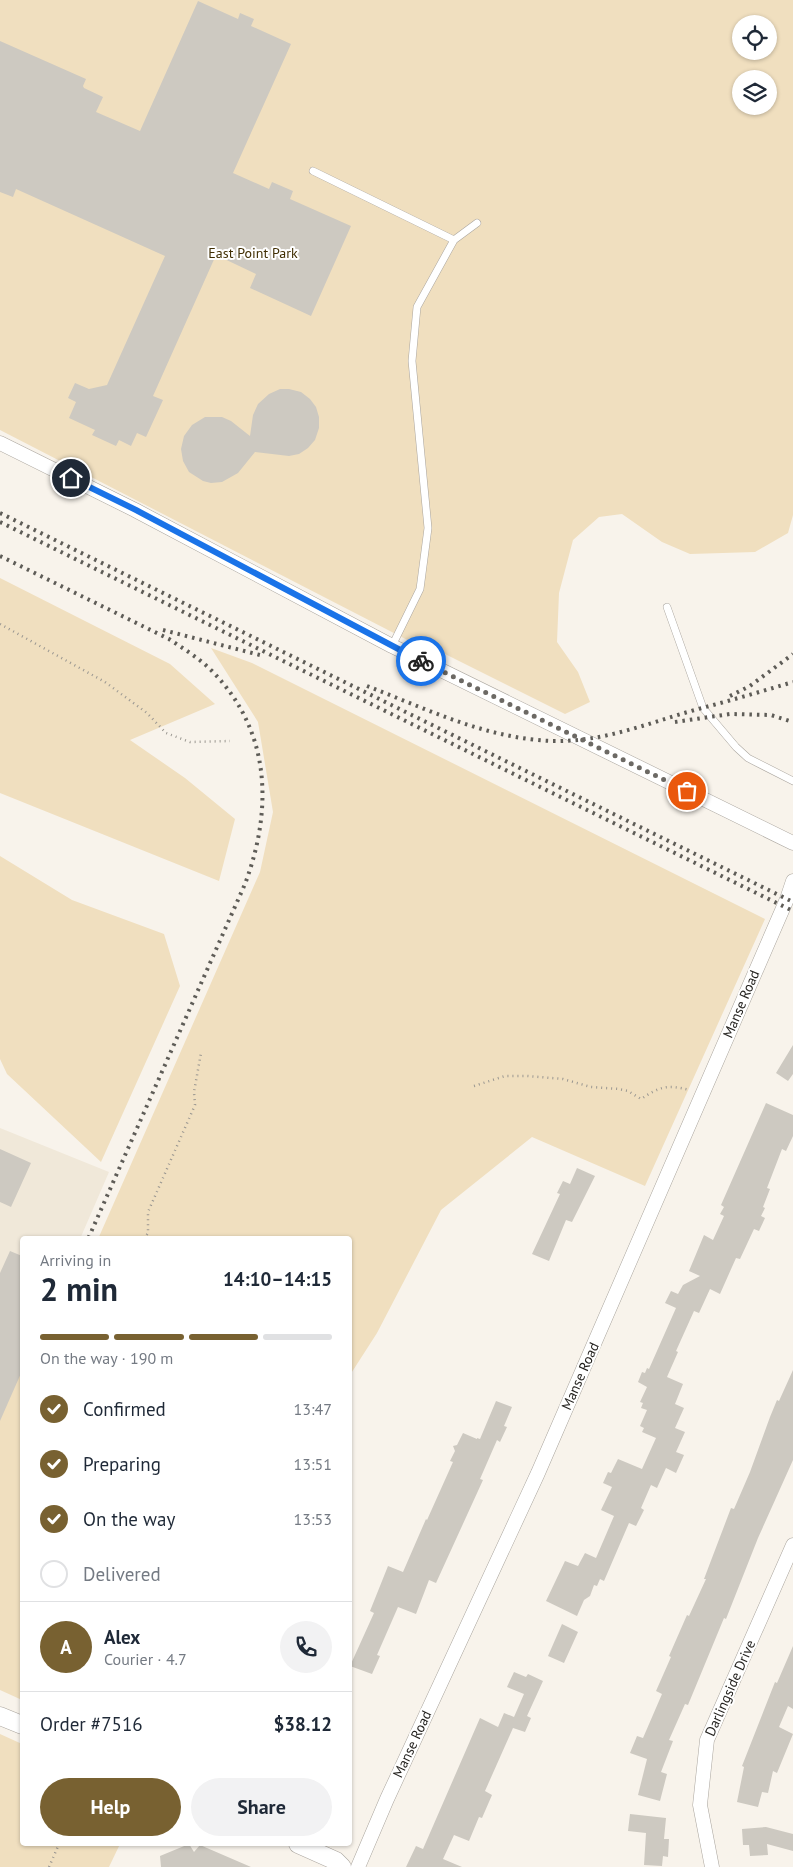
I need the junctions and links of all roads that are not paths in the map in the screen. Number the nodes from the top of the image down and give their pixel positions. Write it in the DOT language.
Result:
graph roads {
  1 [pos="313,171"];
  2 [pos="477,223"];
  3 [pos="454,240"];
  4 [pos="0,443"];
  5 [pos="667,607"];
  6 [pos="392,646"];
  7 [pos="793,781"];
  8 [pos="793,843"];
  9 [pos="793,881"];
  10 [pos="793,1545"];
  11 [pos="0,1716"];
  12 [pos="20,1723"];
  13 [pos="302,1846"];
  14 [pos="342,1867"];
  15 [pos="358,1867"];
  16 [pos="712,1867"];
  1 -- 3 [label="lane"];
  2 -- 3 [label="lane"];
  3 -- 6 [label="lane"];
  4 -- 6 [label="street"];
  5 -- 7 [label="lane"];
  6 -- 8 [label="street"];
  9 -- 15 [label="street, Manse Road"];
  10 -- 16 [label="street, Darlingside Drive"];
  11 -- 12 [label="street"];
  13 -- 14 [label="street"];
}
